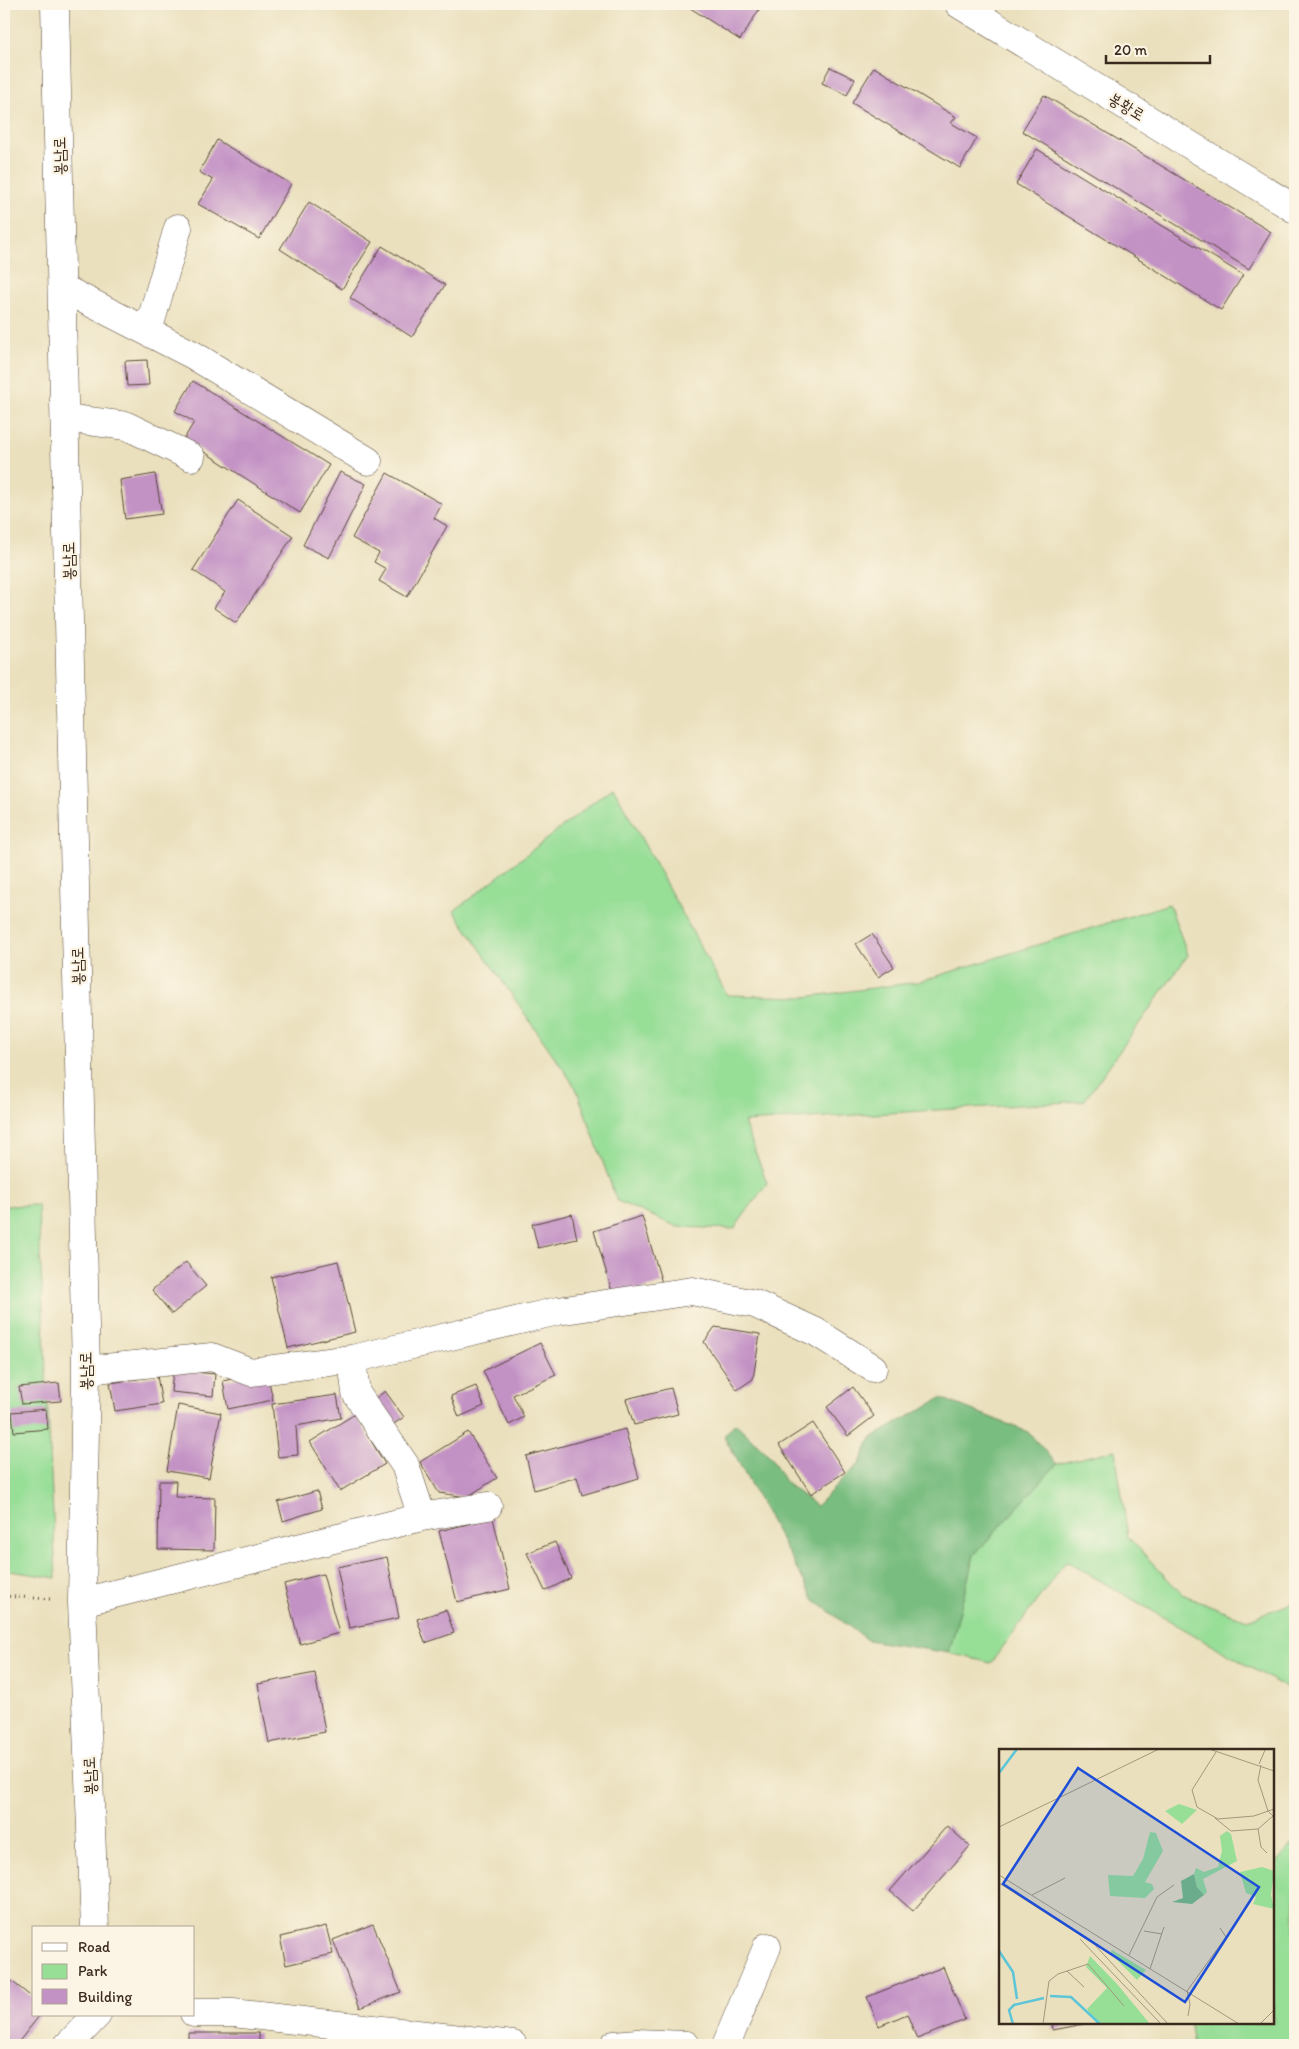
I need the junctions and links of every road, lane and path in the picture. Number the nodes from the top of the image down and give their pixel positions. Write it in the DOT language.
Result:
graph roads {
  1 [pos="55,4"];
  2 [pos="959,4"];
  3 [pos="1295,209"];
  4 [pos="178,228"];
  5 [pos="62,288"];
  6 [pos="148,332"];
  7 [pos="65,418"];
  8 [pos="191,457"];
  9 [pos="368,461"];
  10 [pos="352,1359"];
  11 [pos="873,1368"];
  12 [pos="86,1370"];
  13 [pos="488,1506"];
  14 [pos="422,1516"];
  15 [pos="4,1596"];
  16 [pos="82,1602"];
  17 [pos="94,1926"];
  18 [pos="767,1947"];
  19 [pos="195,2013"];
  20 [pos="97,2016"];
  21 [pos="98,2016"];
  22 [pos="68,2045"];
  23 [pos="98,2045"];
  24 [pos="513,2045"];
  25 [pos="614,2045"];
  26 [pos="686,2045"];
  27 [pos="726,2045"];
  1 -- 5 [label="street, 봉남로"];
  2 -- 3 [label="street, 봉황로"];
  4 -- 6 [label="street"];
  5 -- 6 [label="street"];
  5 -- 7 [label="street, 봉남로"];
  6 -- 9 [label="street"];
  7 -- 8 [label="street"];
  7 -- 12 [label="street, 봉남로"];
  10 -- 11 [label="street"];
  10 -- 12 [label="street"];
  10 -- 14 [label="street"];
  12 -- 16 [label="street, 봉남로"];
  13 -- 14 [label="street"];
  14 -- 16 [label="street"];
  15 -- 16 [label="path"];
  16 -- 17 [label="street, 봉남로"];
  18 -- 27 [label="street"];
  19 -- 24 [label="street"];
  20 -- 22 [label="street"];
  21 -- 23 [label="street"];
  25 -- 26 [label="street"];
}
